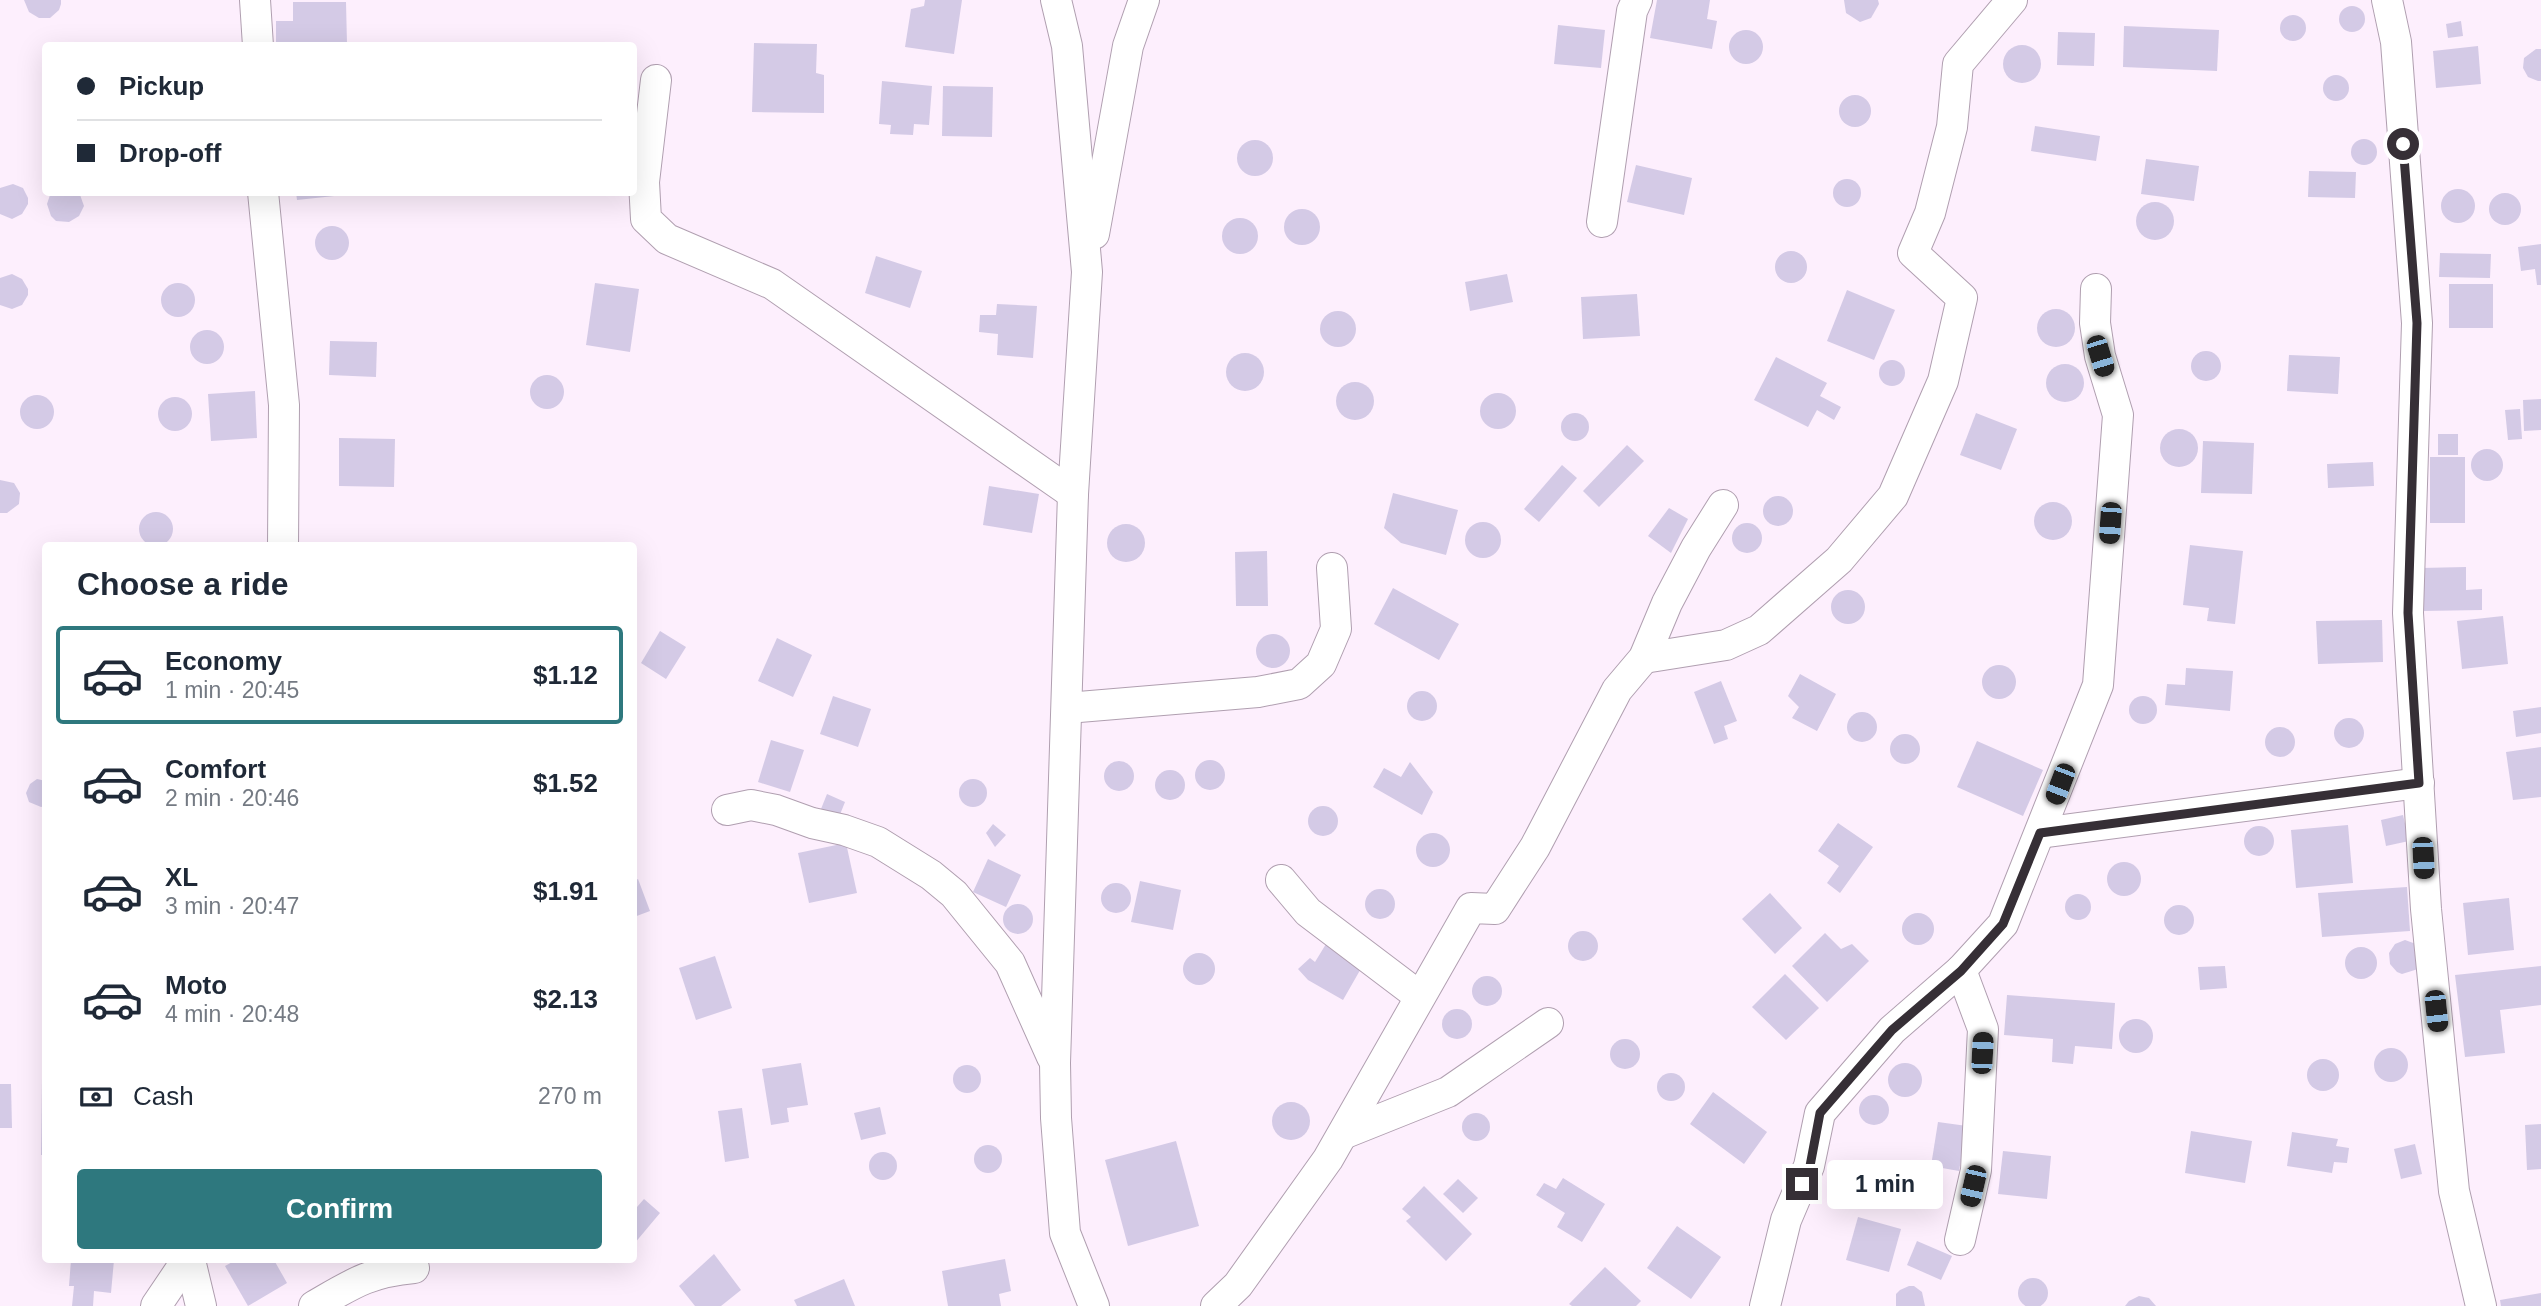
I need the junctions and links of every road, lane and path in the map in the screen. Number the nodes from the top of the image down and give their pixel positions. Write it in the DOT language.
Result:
graph roads {
  1 [pos="255,0"];
  2 [pos="1056,0"];
  3 [pos="1144,0"];
  4 [pos="1637,0"];
  5 [pos="2012,0"];
  6 [pos="2387,0"];
  7 [pos="258,42"];
  8 [pos="656,80"];
  9 [pos="263,196"];
  10 [pos="1602,222"];
  11 [pos="1087,272"];
  12 [pos="2096,289"];
  13 [pos="1073,494"];
  14 [pos="1723,505"];
  15 [pos="283,542"];
  16 [pos="1332,568"];
  17 [pos="1644,658"];
  18 [pos="1067,708"];
  19 [pos="2419,783"];
  20 [pos="727,810"];
  21 [pos="2040,833"];
  22 [pos="1281,880"];
  23 [pos="1961,971"];
  24 [pos="1419,996"];
  25 [pos="1548,1023"];
  26 [pos="1055,1063"];
  27 [pos="1343,1134"];
  28 [pos="1960,1240"];
  29 [pos="186,1263"];
  30 [pos="189,1263"];
  31 [pos="414,1268"];
  32 [pos="156,1306"];
  33 [pos="201,1306"];
  34 [pos="314,1306"];
  35 [pos="1094,1306"];
  36 [pos="1216,1306"];
  37 [pos="1765,1306"];
  38 [pos="2481,1306"];
  1 -- 7 [label="street"];
  2 -- 11 [label="street"];
  3 -- 11 [label="street"];
  4 -- 10 [label="street"];
  5 -- 17 [label="street"];
  6 -- 19 [label="street"];
  8 -- 13 [label="street"];
  9 -- 15 [label="street"];
  11 -- 13 [label="street"];
  12 -- 21 [label="street"];
  13 -- 18 [label="street"];
  14 -- 17 [label="street"];
  16 -- 18 [label="street"];
  17 -- 24 [label="street"];
  18 -- 26 [label="street"];
  19 -- 21 [label="street"];
  19 -- 38 [label="street"];
  20 -- 26 [label="street"];
  21 -- 23 [label="street"];
  22 -- 24 [label="street"];
  23 -- 28 [label="street"];
  23 -- 37 [label="street"];
  24 -- 27 [label="street"];
  25 -- 27 [label="street"];
  26 -- 35 [label="street"];
  27 -- 36 [label="street"];
  29 -- 32 [label="street"];
  30 -- 33 [label="street"];
  31 -- 34 [label="street"];
}
